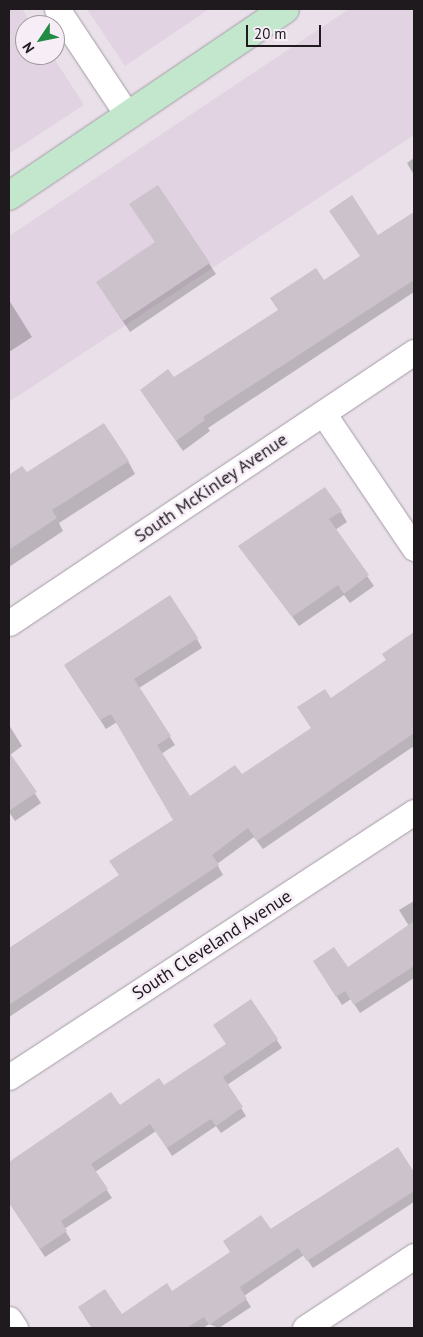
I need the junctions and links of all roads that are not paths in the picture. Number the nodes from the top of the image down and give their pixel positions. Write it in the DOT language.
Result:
graph roads {
  1 [pos="57,9"];
  2 [pos="285,9"];
  3 [pos="128,116"];
  4 [pos="9,196"];
  5 [pos="414,352"];
  6 [pos="323,413"];
  7 [pos="414,548"];
  8 [pos="9,623"];
  9 [pos="414,812"];
  10 [pos="9,1077"];
  11 [pos="414,1256"];
  12 [pos="9,1319"];
  13 [pos="15,1328"];
  14 [pos="305,1328"];
  1 -- 3 [label="street"];
  2 -- 3 [label="street"];
  3 -- 4 [label="street"];
  5 -- 6 [label="street, South McKinley Avenue"];
  6 -- 7 [label="street"];
  6 -- 8 [label="street, South McKinley Avenue"];
  9 -- 10 [label="street, South Cleveland Avenue"];
  11 -- 14 [label="street"];
  12 -- 13 [label="street"];
}
